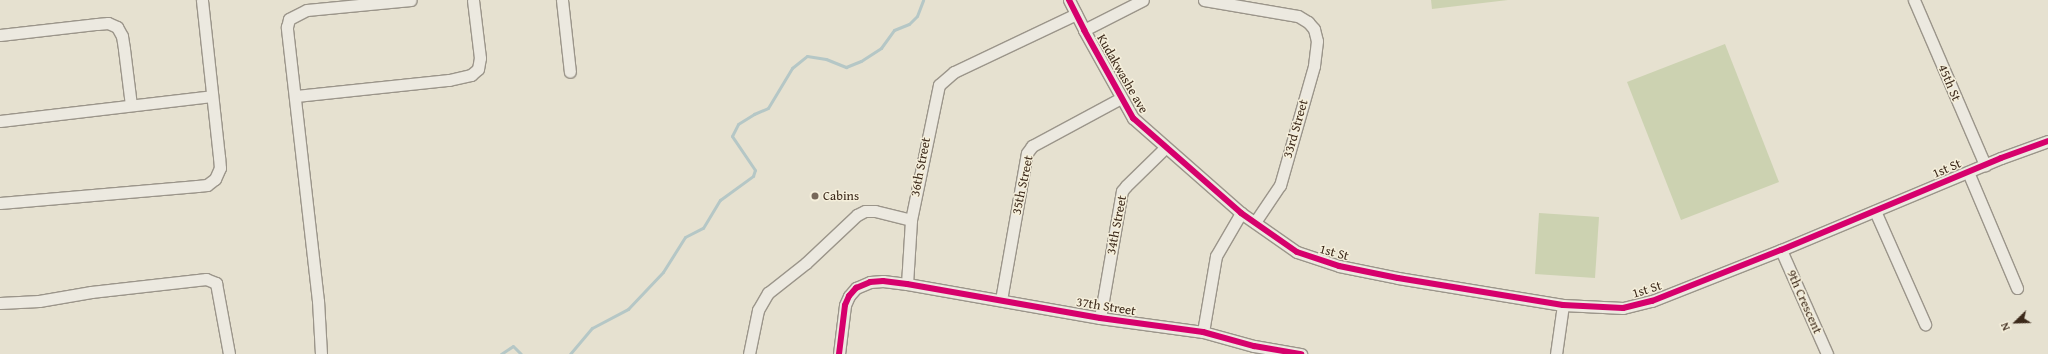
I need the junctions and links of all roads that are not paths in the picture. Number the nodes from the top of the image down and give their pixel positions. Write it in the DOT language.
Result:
graph roads {
  1 [pos="202,0"];
  2 [pos="411,0"];
  3 [pos="473,0"];
  4 [pos="562,0"];
  5 [pos="1070,0"];
  6 [pos="1143,0"];
  7 [pos="1204,0"];
  8 [pos="1914,0"];
  9 [pos="1076,14"];
  10 [pos="1084,30"];
  11 [pos="0,34"];
  12 [pos="570,72"];
  13 [pos="212,96"];
  14 [pos="296,96"];
  15 [pos="1121,98"];
  16 [pos="131,106"];
  17 [pos="0,121"];
  18 [pos="2048,141"];
  19 [pos="1165,148"];
  20 [pos="1985,165"];
  21 [pos="1968,172"];
  22 [pos="0,203"];
  23 [pos="1875,211"];
  24 [pos="1241,213"];
  25 [pos="911,220"];
  26 [pos="1255,222"];
  27 [pos="1781,250"];
  28 [pos="907,284"];
  29 [pos="2017,288"];
  30 [pos="1002,300"];
  31 [pos="0,303"];
  32 [pos="1563,305"];
  33 [pos="1100,318"];
  34 [pos="1924,324"];
  35 [pos="1203,332"];
  36 [pos="1253,350"];
  37 [pos="229,354"];
  38 [pos="320,354"];
  39 [pos="749,354"];
  40 [pos="839,354"];
  41 [pos="1301,354"];
  42 [pos="1556,354"];
  43 [pos="1826,354"];
  1 -- 13 [label="street"];
  2 -- 14 [label="street"];
  3 -- 14 [label="street"];
  4 -- 12 [label="street"];
  5 -- 9 [label="street, Kudakwashe ave"];
  6 -- 10 [label="street"];
  7 -- 26 [label="street, 33rd Street"];
  8 -- 20 [label="street, 45th St"];
  9 -- 10 [label="street, Kudakwashe ave"];
  9 -- 25 [label="street, 36th Street"];
  10 -- 15 [label="street, Kudakwashe ave"];
  11 -- 16 [label="street"];
  13 -- 16 [label="street"];
  13 -- 22 [label="street"];
  14 -- 38 [label="street"];
  15 -- 19 [label="street, Kudakwashe ave"];
  15 -- 30 [label="street, 35th Street"];
  16 -- 17 [label="street"];
  18 -- 20 [label="street, 1st St"];
  19 -- 24 [label="street, Kudakwashe ave"];
  19 -- 33 [label="street, 34th Street"];
  20 -- 21 [label="street, 1st St"];
  21 -- 23 [label="street, 1st St"];
  21 -- 29 [label="street"];
  23 -- 27 [label="street, 1st St"];
  23 -- 34 [label="street"];
  24 -- 26 [label="street, 1st St"];
  24 -- 35 [label="street"];
  25 -- 28 [label="street, 36th Street"];
  25 -- 39 [label="street"];
  26 -- 32 [label="street, 1st St"];
  27 -- 32 [label="street, 1st St"];
  27 -- 43 [label="street, 9th Crescent"];
  28 -- 30 [label="street, 37th Street"];
  28 -- 40 [label="street"];
  30 -- 33 [label="street, 37th Street"];
  31 -- 37 [label="street"];
  32 -- 42 [label="street"];
  33 -- 35 [label="street, 37th Street"];
  35 -- 36 [label="street, 37th Street"];
  36 -- 41 [label="street, 37th Street"];
}
